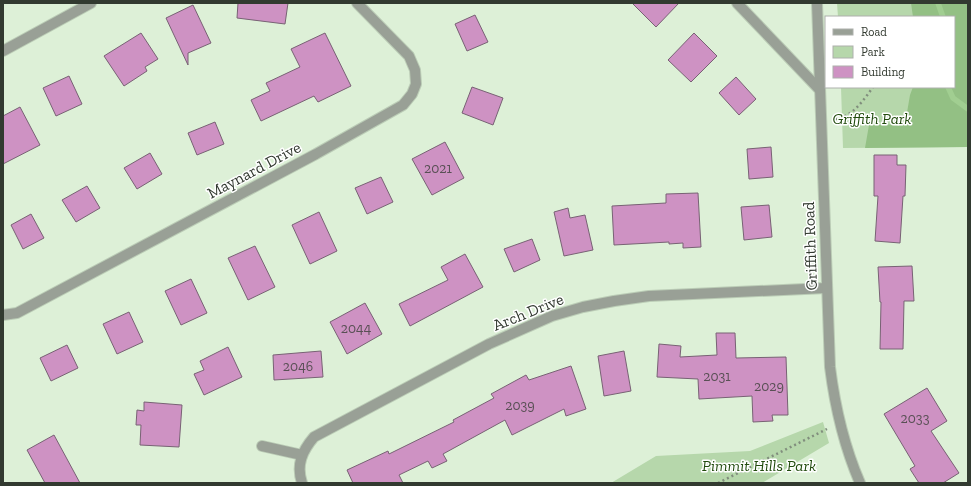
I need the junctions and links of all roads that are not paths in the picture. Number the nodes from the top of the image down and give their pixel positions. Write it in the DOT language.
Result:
graph roads {
  1 [pos="91,3"];
  2 [pos="357,3"];
  3 [pos="736,3"];
  4 [pos="817,3"];
  5 [pos="3,51"];
  6 [pos="819,89"];
  7 [pos="826,288"];
  8 [pos="3,315"];
  9 [pos="262,446"];
  10 [pos="302,455"];
  11 [pos="302,483"];
  12 [pos="860,483"];
  1 -- 5 [label="street"];
  2 -- 8 [label="street, Maynard Drive"];
  3 -- 6 [label="street"];
  4 -- 6 [label="street, Griffith Road"];
  6 -- 7 [label="street, Griffith Road"];
  7 -- 10 [label="street, Arch Drive"];
  7 -- 12 [label="street, Griffith Road"];
  9 -- 10 [label="street"];
  10 -- 11 [label="street, Arch Drive"];
}
